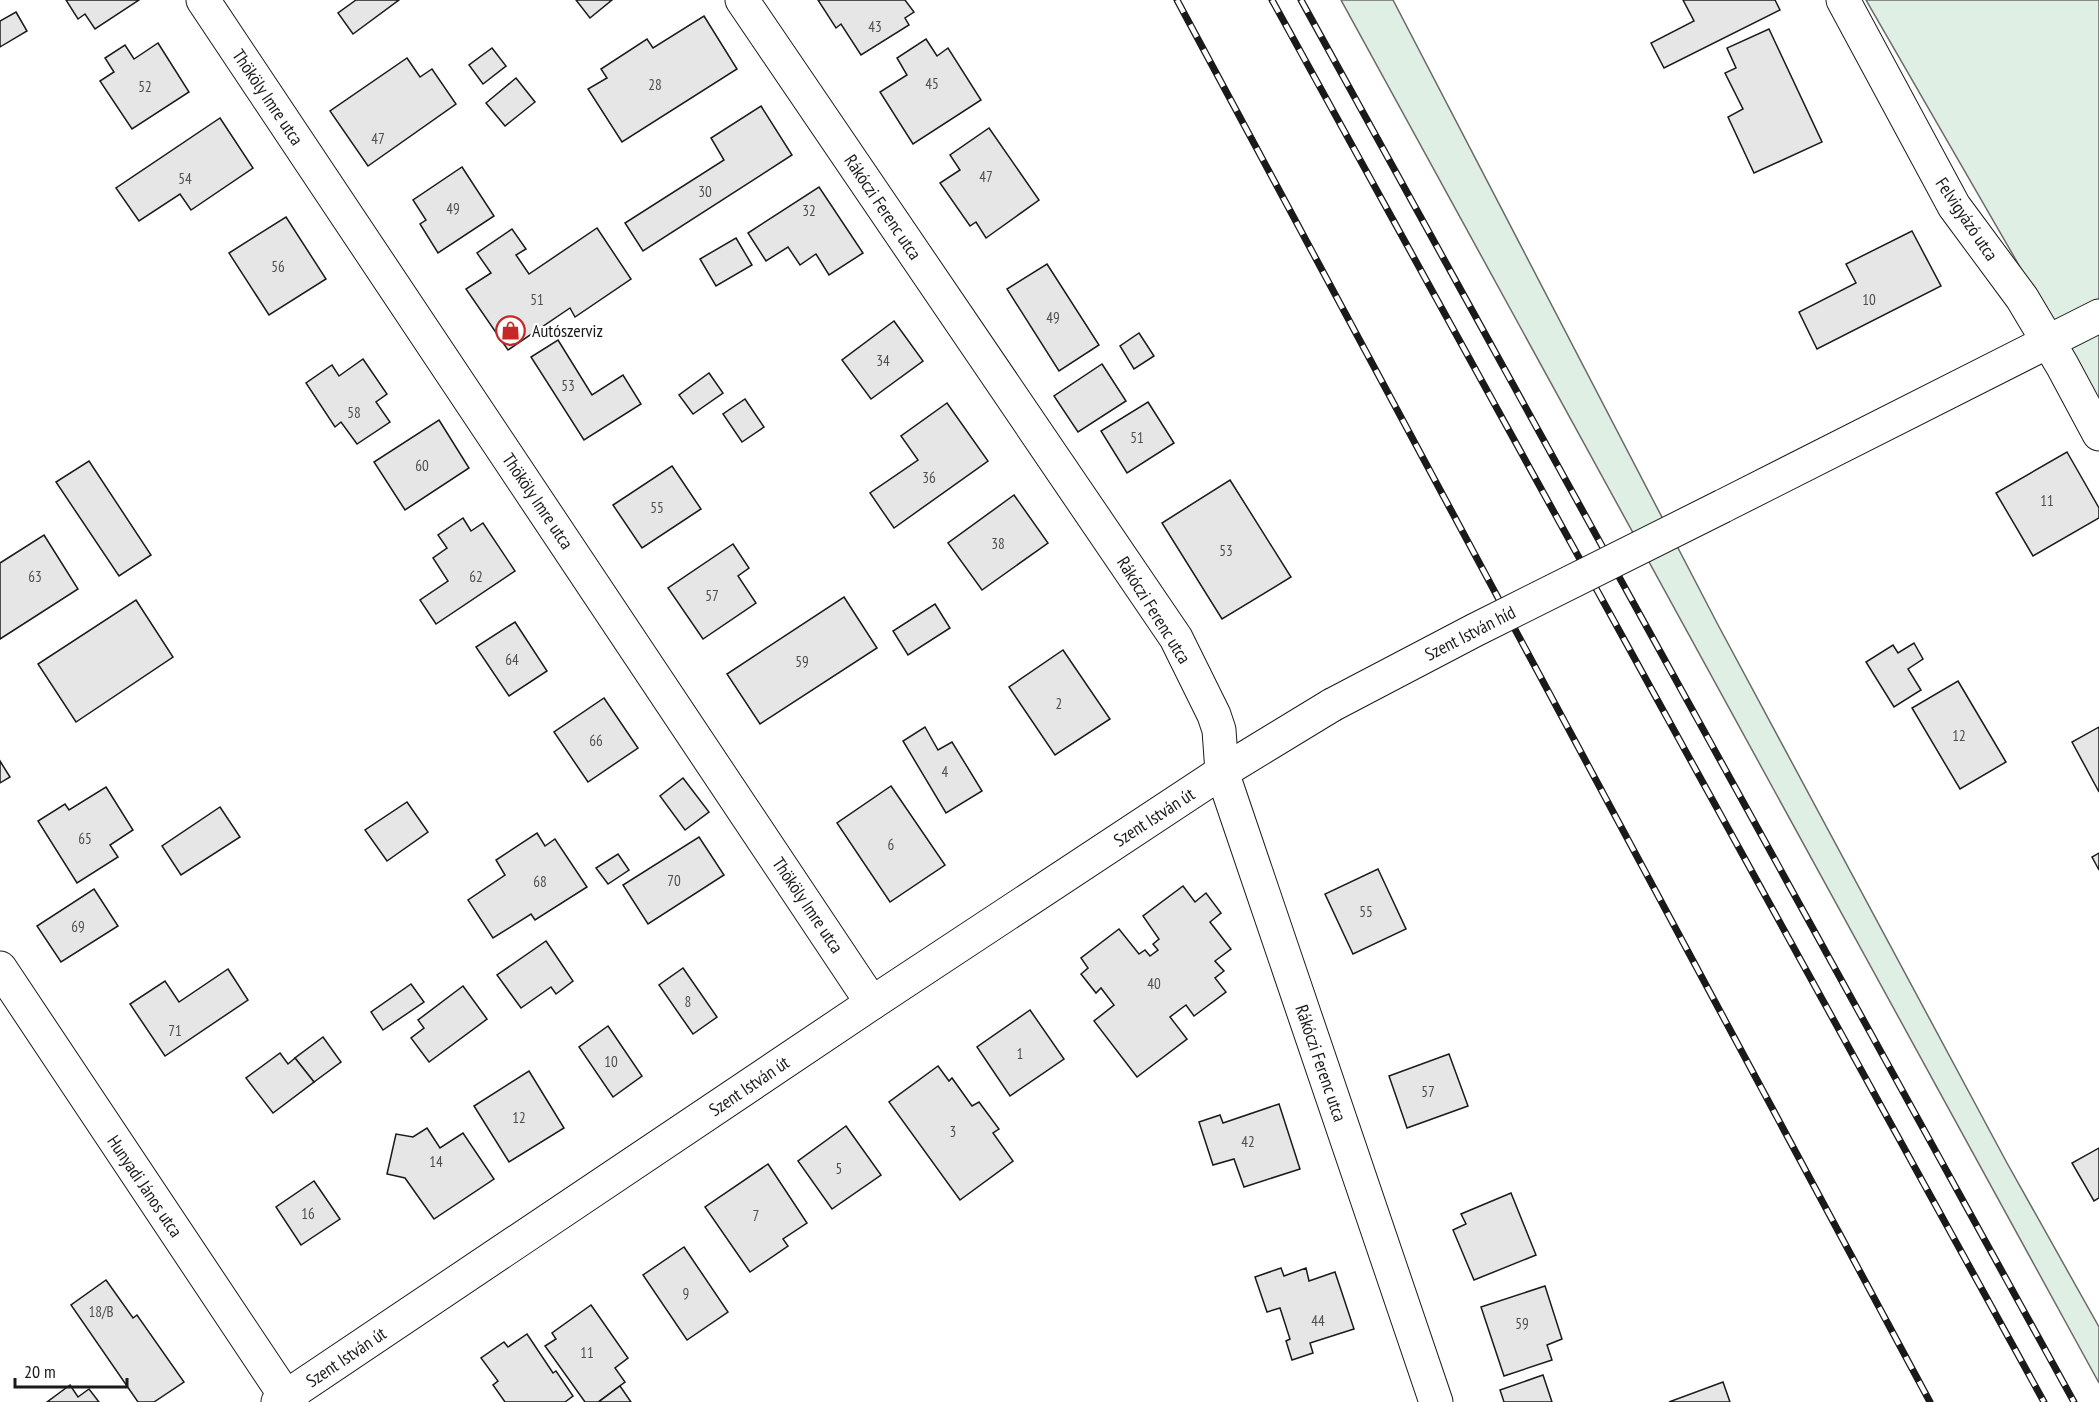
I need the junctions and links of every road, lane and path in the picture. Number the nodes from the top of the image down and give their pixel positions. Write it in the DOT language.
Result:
graph roads {
  1 [pos="203,0"];
  2 [pos="742,0"];
  3 [pos="1843,0"];
  4 [pos="2099,316"];
  5 [pos="2048,342"];
  6 [pos="2099,434"];
  7 [pos="1222,772"];
  8 [pos="0,968"];
  9 [pos="872,1003"];
  10 [pos="285,1400"];
  11 [pos="1436,1402"];
  1 -- 9 [label="street, Thököly Imre utca"];
  2 -- 7 [label="street, Rákóczi Ferenc utca"];
  3 -- 5 [label="street, Felvigyázó utca"];
  4 -- 5 [label="street"];
  5 -- 6 [label="street, Felvigyázó utca"];
  5 -- 7 [label="street, Szent István híd, bridge"];
  7 -- 9 [label="street, Szent István út"];
  7 -- 11 [label="street, Rákóczi Ferenc utca"];
  8 -- 10 [label="street, Hunyadi János utca"];
  9 -- 10 [label="street, Szent István út"];
}
